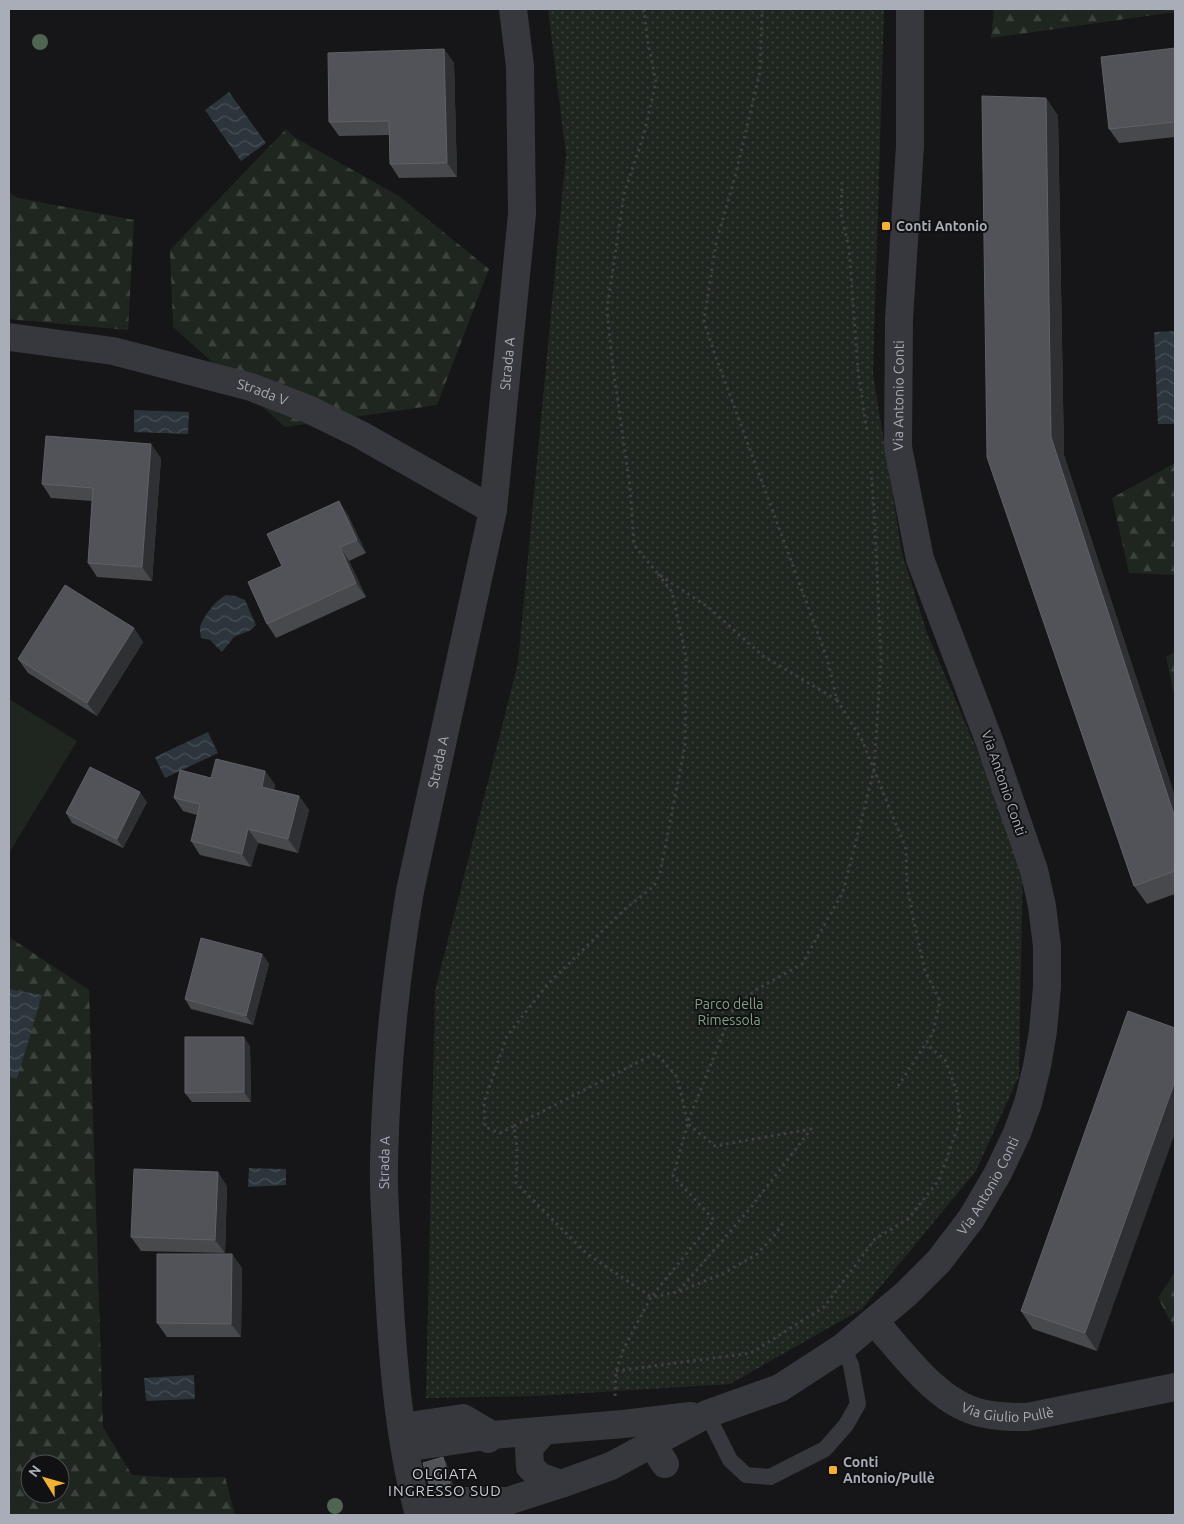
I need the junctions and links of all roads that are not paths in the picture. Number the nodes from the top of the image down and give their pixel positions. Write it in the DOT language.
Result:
graph roads {
  1 [pos="513,9"];
  2 [pos="910,9"];
  3 [pos="9,337"];
  4 [pos="493,510"];
  5 [pos="874,1321"];
  6 [pos="843,1347"];
  7 [pos="1175,1387"];
  8 [pos="707,1414"];
  9 [pos="544,1431"];
  10 [pos="492,1435"];
  11 [pos="405,1448"];
  12 [pos="561,1484"];
  13 [pos="500,1508"];
  14 [pos="418,1513"];
  15 [pos="452,1515"];
  1 -- 4 [label="street, Strada A"];
  2 -- 5 [label="street, Via Antonio Conti"];
  3 -- 4 [label="street, Strada V"];
  4 -- 11 [label="street, Strada A"];
  5 -- 6 [label="street, Via Antonio Conti"];
  5 -- 7 [label="street, Via Giulio Pullè"];
  6 -- 8 [label="street, Via Antonio Conti"];
  6 -- 8 [label="lane"];
  8 -- 9 [label="street"];
  8 -- 12 [label="street"];
  9 -- 10 [label="street"];
  9 -- 12 [label="street"];
  10 -- 11 [label="street"];
  10 -- 11 [label="street"];
  11 -- 14 [label="street, Strada A"];
  12 -- 13 [label="street"];
  13 -- 14 [label="street"];
  13 -- 15 [label="street"];
}
